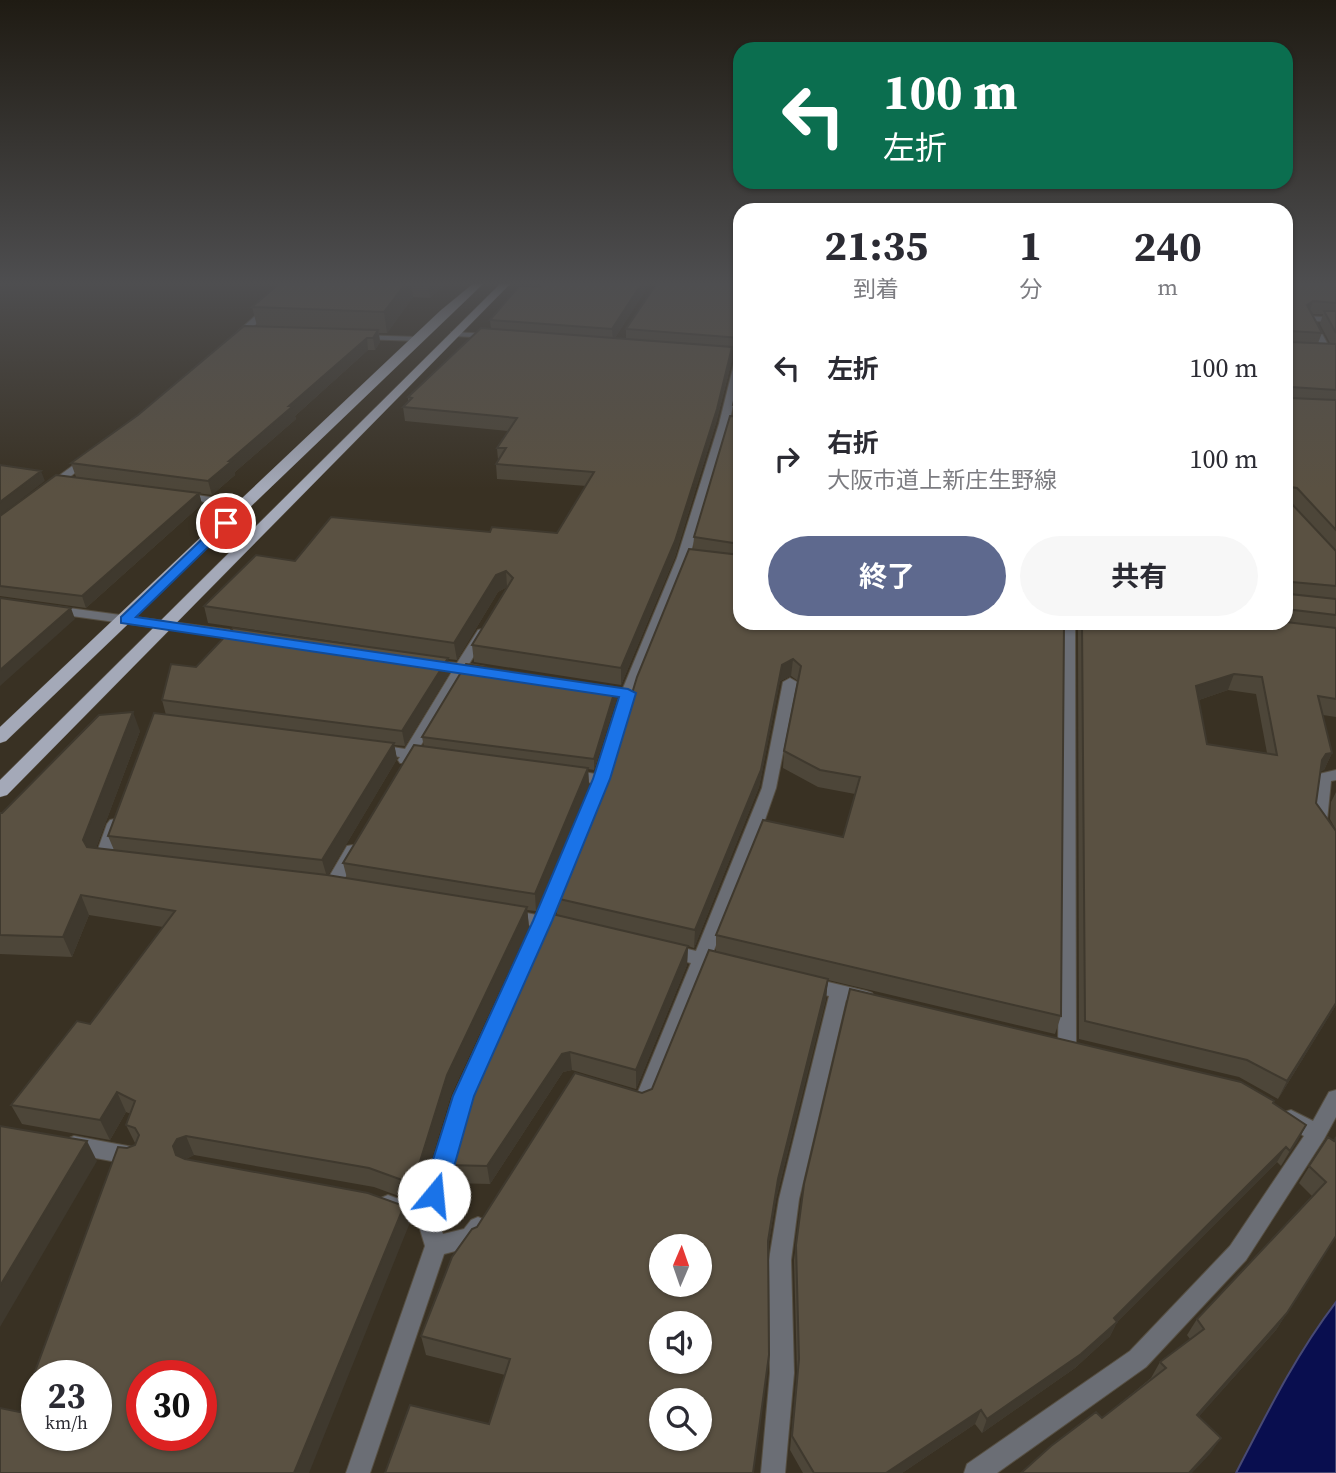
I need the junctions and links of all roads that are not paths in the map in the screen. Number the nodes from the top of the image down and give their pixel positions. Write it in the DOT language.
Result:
graph roads {
  1 [pos="405,352"];
  2 [pos="436,352"];
  3 [pos="733,388"];
  4 [pos="90,456"];
  5 [pos="59,481"];
  6 [pos="72,482"];
  7 [pos="40,494"];
  8 [pos="167,495"];
  9 [pos="244,505"];
  10 [pos="40,608"];
  11 [pos="125,620"];
  12 [pos="163,625"];
  13 [pos="487,625"];
  14 [pos="1069,630"];
  15 [pos="257,638"];
  16 [pos="420,661"];
  17 [pos="461,667"];
  18 [pos="500,673"];
  19 [pos="790,682"];
  20 [pos="0,737"];
  21 [pos="368,748"];
  22 [pos="408,754"];
  23 [pos="436,757"];
  24 [pos="560,774"];
  25 [pos="1336,775"];
  26 [pos="395,778"];
  27 [pos="601,779"];
  28 [pos="0,791"];
  29 [pos="121,809"];
  30 [pos="360,838"];
  31 [pos="1336,845"];
  32 [pos="129,863"];
  33 [pos="332,886"];
  34 [pos="490,912"];
  35 [pos="542,921"];
  36 [pos="582,931"];
  37 [pos="649,946"];
  38 [pos="702,959"];
  39 [pos="740,968"];
  40 [pos="789,980"];
  41 [pos="839,992"];
  42 [pos="879,1002"];
  43 [pos="1067,1048"];
  44 [pos="619,1095"];
  45 [pos="1336,1098"];
  46 [pos="1272,1108"];
  47 [pos="1317,1133"];
  48 [pos="54,1142"];
  49 [pos="136,1156"];
  50 [pos="374,1200"];
  51 [pos="485,1215"];
  52 [pos="426,1219"];
  53 [pos="436,1246"];
  54 [pos="358,1473"];
  55 [pos="773,1473"];
  56 [pos="976,1473"];
  1 -- 9 [label="main road"];
  2 -- 12 [label="main road"];
  3 -- 27 [label="street"];
  4 -- 5 [label="street"];
  5 -- 6 [label="street"];
  5 -- 7 [label="street"];
  8 -- 9 [label="street"];
  9 -- 11 [label="main road"];
  10 -- 11 [label="street"];
  11 -- 12 [label="street"];
  11 -- 20 [label="main road"];
  12 -- 15 [label="street"];
  12 -- 28 [label="main road"];
  13 -- 17 [label="street"];
  14 -- 43 [label="street"];
  16 -- 17 [label="street"];
  17 -- 18 [label="street"];
  17 -- 22 [label="street"];
  19 -- 38 [label="street"];
  21 -- 22 [label="street"];
  22 -- 23 [label="street"];
  22 -- 26 [label="street"];
  24 -- 27 [label="street"];
  25 -- 31 [label="street"];
  27 -- 35 [label="street"];
  29 -- 32 [label="street"];
  30 -- 33 [label="street"];
  34 -- 35 [label="street"];
  35 -- 36 [label="street"];
  35 -- 52 [label="street"];
  37 -- 38 [label="street"];
  38 -- 39 [label="street"];
  38 -- 44 [label="street"];
  40 -- 41 [label="street"];
  41 -- 42 [label="street"];
  41 -- 55 [label="street"];
  45 -- 47 [label="street"];
  46 -- 47 [label="street"];
  47 -- 56 [label="street"];
  48 -- 49 [label="street"];
  50 -- 52 [label="street"];
  51 -- 53 [label="street"];
  52 -- 53 [label="street"];
  53 -- 54 [label="street"];
}
